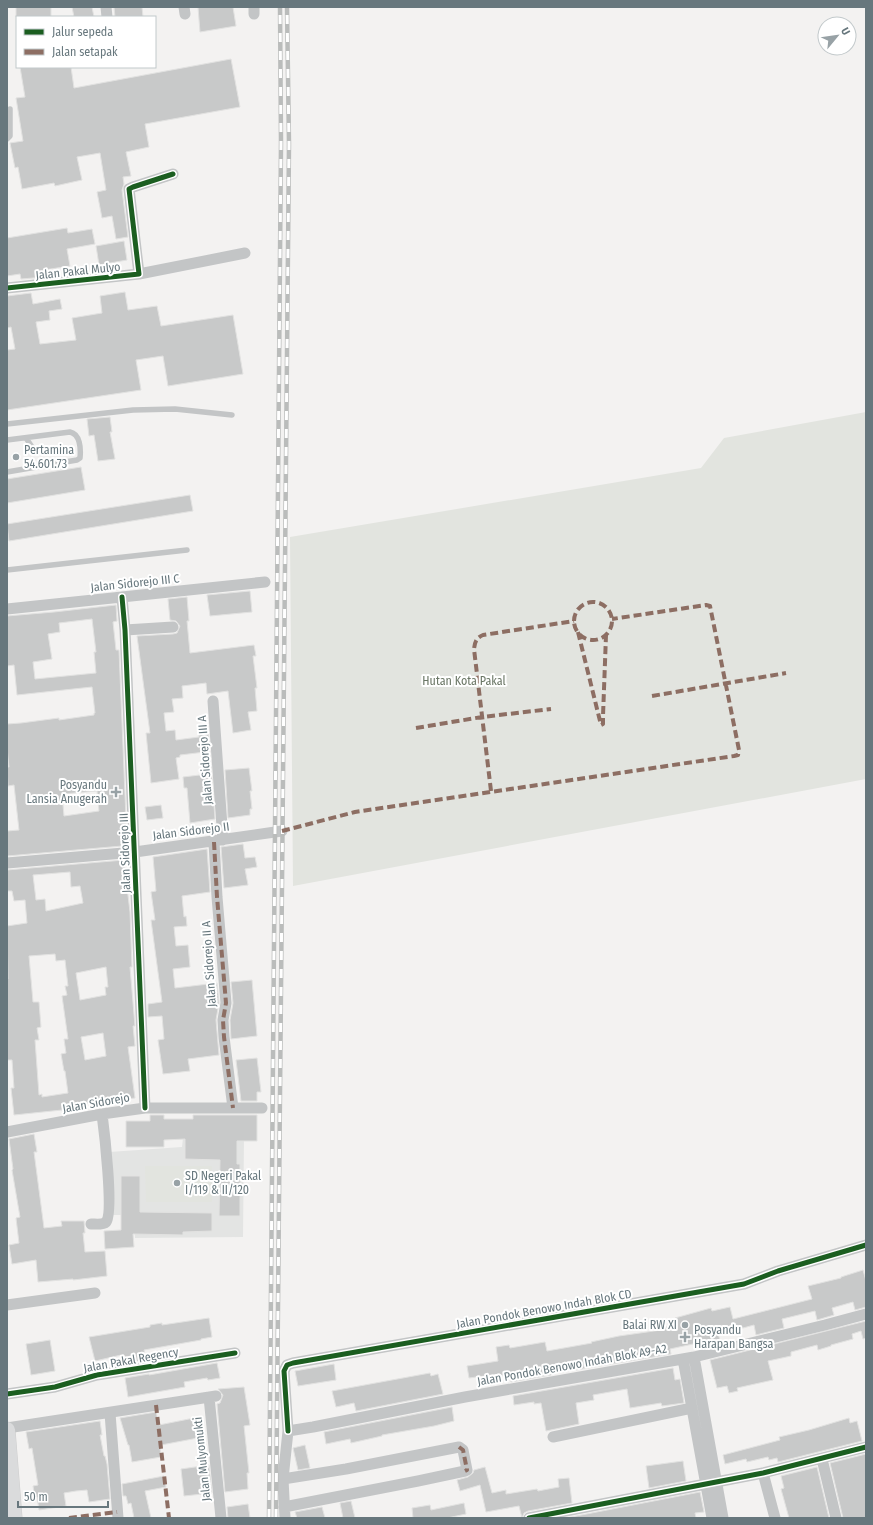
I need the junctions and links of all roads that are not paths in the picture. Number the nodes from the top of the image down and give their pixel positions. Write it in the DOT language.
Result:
graph roads {
  1 [pos="10,109"];
  2 [pos="7,139"];
  3 [pos="173,174"];
  4 [pos="245,253"];
  5 [pos="139,274"];
  6 [pos="7,288"];
  7 [pos="232,415"];
  8 [pos="7,424"];
  9 [pos="26,438"];
  10 [pos="7,440"];
  11 [pos="32,446"];
  12 [pos="34,462"];
  13 [pos="28,468"];
  14 [pos="7,472"];
  15 [pos="187,550"];
  16 [pos="7,570"];
  17 [pos="265,582"];
  18 [pos="122,597"];
  19 [pos="7,609"];
  20 [pos="173,627"];
  21 [pos="126,630"];
  22 [pos="213,701"];
  23 [pos="282,831"];
  24 [pos="219,841"];
  25 [pos="135,852"];
  26 [pos="7,863"];
  27 [pos="145,1108"];
  28 [pos="233,1108"];
  29 [pos="262,1108"];
  30 [pos="102,1114"];
  31 [pos="7,1132"];
  32 [pos="91,1224"];
  33 [pos="866,1245"];
  34 [pos="95,1293"];
  35 [pos="7,1305"];
  36 [pos="866,1314"];
  37 [pos="235,1353"];
  38 [pos="688,1358"];
  39 [pos="7,1394"];
  40 [pos="692,1408"];
  41 [pos="110,1413"];
  42 [pos="7,1429"];
  43 [pos="288,1431"];
  44 [pos="553,1437"];
  45 [pos="866,1447"];
  46 [pos="822,1459"];
  47 [pos="763,1473"];
  48 [pos="283,1479"];
  49 [pos="711,1483"];
  50 [pos="284,1513"];
  51 [pos="14,1518"];
  52 [pos="118,1518"];
  53 [pos="221,1518"];
  54 [pos="529,1518"];
  55 [pos="712,1518"];
  56 [pos="723,1518"];
  57 [pos="775,1518"];
  58 [pos="836,1518"];
  1 -- 2 [label="lane"];
  3 -- 5 [label="street, Jalan Pakal Mulyo"];
  4 -- 5 [label="street"];
  5 -- 6 [label="street, Jalan Pakal Mulyo"];
  7 -- 8 [label="lane"];
  9 -- 10 [label="lane"];
  9 -- 11 [label="lane"];
  9 -- 13 [label="lane"];
  12 -- 13 [label="lane"];
  13 -- 14 [label="lane"];
  15 -- 16 [label="lane"];
  17 -- 18 [label="street, Jalan Sidorejo III C"];
  18 -- 19 [label="street, Jalan Sidorejo III C"];
  18 -- 21 [label="street, Jalan Sidorejo III"];
  20 -- 21 [label="street"];
  21 -- 25 [label="street, Jalan Sidorejo III"];
  22 -- 24 [label="street, Jalan Sidorejo III A"];
  23 -- 24 [label="street, Jalan Sidorejo II"];
  24 -- 25 [label="street, Jalan Sidorejo II"];
  24 -- 28 [label="street, Jalan Sidorejo II A"];
  25 -- 26 [label="street, Jalan Sidorejo II"];
  25 -- 27 [label="street, Jalan Sidorejo III"];
  27 -- 28 [label="street, Jalan Sidorejo"];
  27 -- 30 [label="street, Jalan Sidorejo"];
  28 -- 29 [label="street, Jalan Sidorejo"];
  30 -- 31 [label="street, Jalan Sidorejo"];
  30 -- 32 [label="street"];
  33 -- 43 [label="street, Jalan Pondok Benowo Indah Blok CD"];
  34 -- 35 [label="street"];
  36 -- 38 [label="street, Jalan Pondok Benowo Indah Blok A9-A2"];
  37 -- 39 [label="street, Jalan Pakal Regency"];
  38 -- 40 [label="street"];
  38 -- 43 [label="street, Jalan Pondok Benowo Indah Blok A9-A2"];
  38 -- 49 [label="street"];
  40 -- 44 [label="street"];
  40 -- 49 [label="street"];
  41 -- 42 [label="street, Jalan Mulyomukti"];
  41 -- 52 [label="street"];
  41 -- 53 [label="street, Jalan Mulyomukti"];
  42 -- 51 [label="main road"];
  43 -- 48 [label="street, Jalan Pondok Benowo Indah Blok CD"];
  45 -- 46 [label="street"];
  46 -- 47 [label="street"];
  46 -- 58 [label="street"];
  47 -- 49 [label="street"];
  47 -- 57 [label="street"];
  48 -- 50 [label="street, Jalan Pondok Benowo Indah Blok CD"];
  48 -- 50 [label="street"];
  49 -- 54 [label="street"];
  49 -- 55 [label="street"];
  49 -- 56 [label="street"];
}
